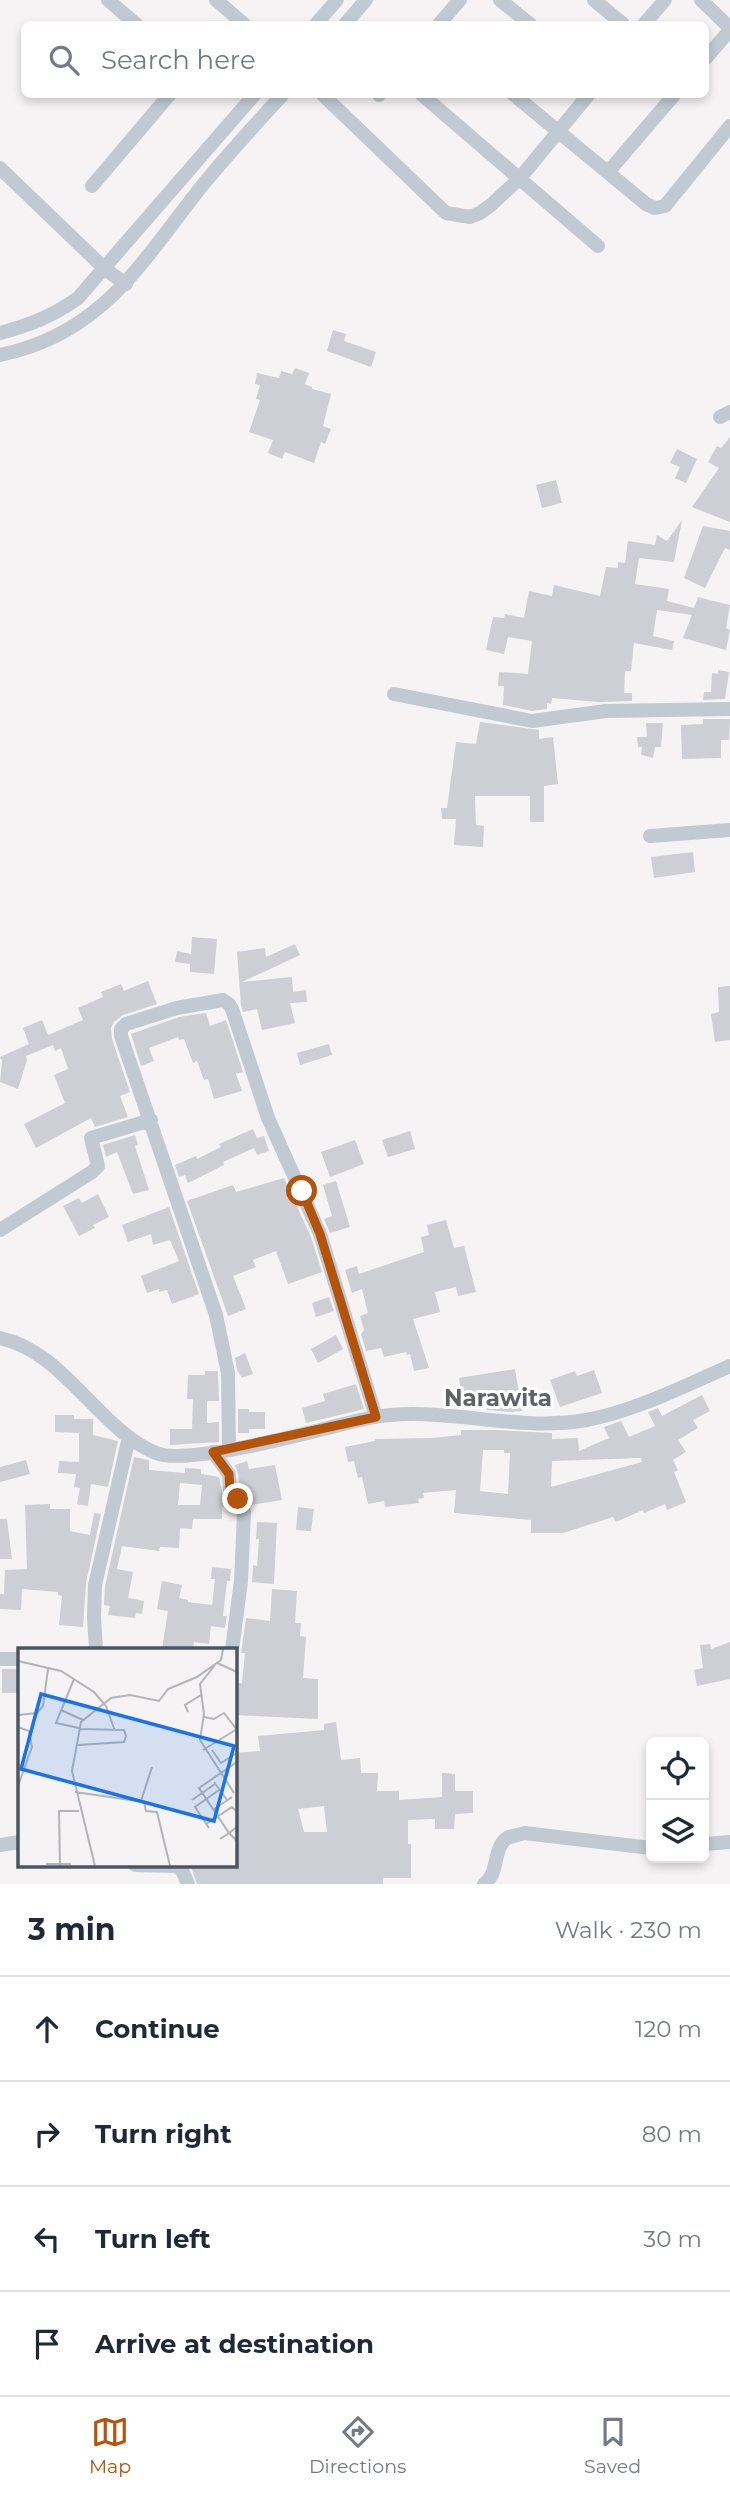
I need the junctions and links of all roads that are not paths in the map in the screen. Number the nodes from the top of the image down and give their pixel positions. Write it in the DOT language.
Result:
graph roads {
  1 [pos="108,0"];
  2 [pos="216,0"];
  3 [pos="337,0"];
  4 [pos="366,0"];
  5 [pos="460,0"];
  6 [pos="500,0"];
  7 [pos="594,0"];
  8 [pos="665,0"];
  9 [pos="701,0"];
  10 [pos="132,21"];
  11 [pos="240,21"];
  12 [pos="319,21"];
  13 [pos="348,21"];
  14 [pos="442,21"];
  15 [pos="526,21"];
  16 [pos="619,21"];
  17 [pos="648,21"];
  18 [pos="730,29"];
  19 [pos="709,53"];
  20 [pos="167,98"];
  21 [pos="252,98"];
  22 [pos="279,98"];
  23 [pos="327,98"];
  24 [pos="426,98"];
  25 [pos="518,98"];
  26 [pos="586,98"];
  27 [pos="672,98"];
  28 [pos="730,126"];
  29 [pos="558,133"];
  30 [pos="0,168"];
  31 [pos="609,171"];
  32 [pos="520,178"];
  33 [pos="92,187"];
  34 [pos="598,246"];
  35 [pos="105,268"];
  36 [pos="126,284"];
  37 [pos="0,333"];
  38 [pos="0,355"];
  39 [pos="394,694"];
  40 [pos="730,709"];
  41 [pos="730,830"];
  42 [pos="650,835"];
  43 [pos="150,1120"];
  44 [pos="0,1230"];
  45 [pos="0,1338"];
  46 [pos="730,1367"];
  47 [pos="376,1417"];
  48 [pos="129,1437"];
  49 [pos="229,1449"];
  50 [pos="213,1452"];
  51 [pos="96,1648"];
  52 [pos="232,1648"];
  53 [pos="0,1659"];
  54 [pos="18,1659"];
  55 [pos="18,1842"];
  56 [pos="730,1842"];
  57 [pos="709,1844"];
  58 [pos="0,1845"];
  59 [pos="646,1847"];
  60 [pos="178,1867"];
  61 [pos="188,1884"];
  62 [pos="484,1884"];
  1 -- 10 [label="street"];
  2 -- 11 [label="street"];
  3 -- 12 [label="street"];
  4 -- 13 [label="street"];
  5 -- 14 [label="street"];
  6 -- 15 [label="street"];
  7 -- 16 [label="street"];
  8 -- 17 [label="street"];
  9 -- 18 [label="street"];
  18 -- 19 [label="street"];
  20 -- 33 [label="street"];
  21 -- 35 [label="street"];
  22 -- 36 [label="street"];
  23 -- 32 [label="street"];
  24 -- 32 [label="street"];
  25 -- 29 [label="street"];
  26 -- 29 [label="street"];
  27 -- 31 [label="street"];
  28 -- 31 [label="street"];
  29 -- 31 [label="street"];
  29 -- 32 [label="street"];
  30 -- 35 [label="street"];
  32 -- 34 [label="street"];
  35 -- 36 [label="street"];
  35 -- 37 [label="street"];
  36 -- 38 [label="street"];
  39 -- 40 [label="street"];
  41 -- 42 [label="street"];
  43 -- 44 [label="street"];
  43 -- 47 [label="street"];
  43 -- 49 [label="street"];
  45 -- 48 [label="street"];
  46 -- 47 [label="street"];
  47 -- 49 [label="street"];
  48 -- 50 [label="street"];
  48 -- 51 [label="street"];
  49 -- 50 [label="street"];
  50 -- 52 [label="street"];
  53 -- 54 [label="street"];
  55 -- 58 [label="street"];
  56 -- 57 [label="street"];
  59 -- 62 [label="street"];
  60 -- 61 [label="street"];
}
